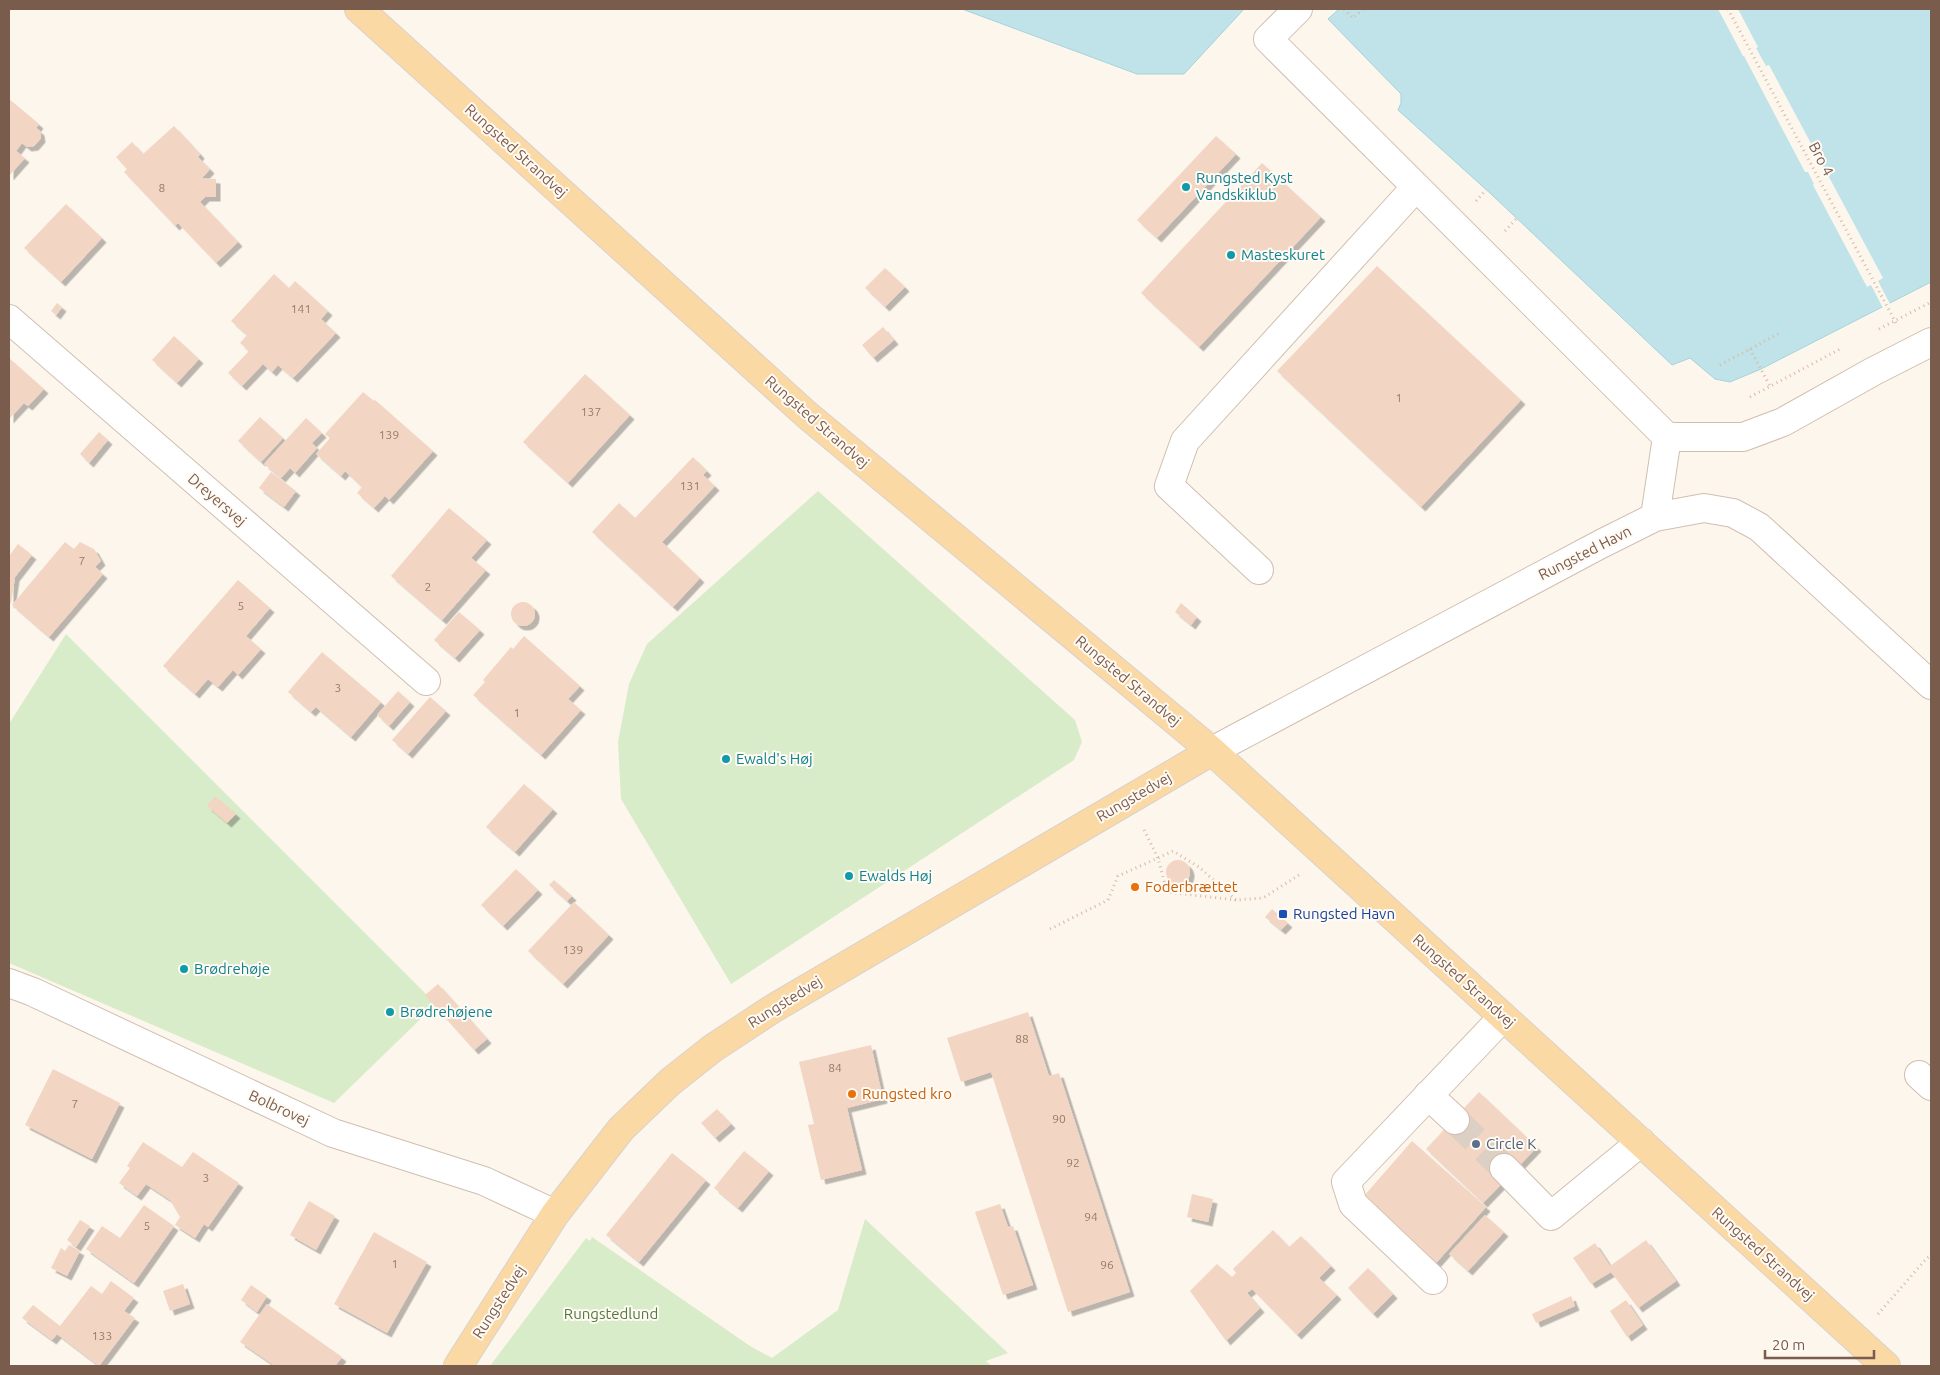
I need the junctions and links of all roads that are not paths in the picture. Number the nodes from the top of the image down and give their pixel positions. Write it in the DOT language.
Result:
graph roads {
  1 [pos="359,9"];
  2 [pos="1298,9"];
  3 [pos="1416,187"];
  4 [pos="9,319"];
  5 [pos="1931,342"];
  6 [pos="1667,437"];
  7 [pos="1655,517"];
  8 [pos="1259,570"];
  9 [pos="426,681"];
  10 [pos="1931,685"];
  11 [pos="1212,751"];
  12 [pos="9,983"];
  13 [pos="1504,1017"];
  14 [pos="1428,1096"];
  15 [pos="1455,1120"];
  16 [pos="1641,1142"];
  17 [pos="1504,1168"];
  18 [pos="555,1214"];
  19 [pos="1434,1280"];
  20 [pos="1870,1357"];
  21 [pos="458,1366"];
  1 -- 11 [label="main road, Rungsted Strandvej"];
  2 -- 3 [label="street"];
  3 -- 6 [label="street"];
  3 -- 8 [label="street"];
  4 -- 9 [label="street, Dreyersvej"];
  5 -- 6 [label="street"];
  6 -- 7 [label="street"];
  7 -- 10 [label="street, Rungsted Havn"];
  7 -- 11 [label="street, Rungsted Havn"];
  11 -- 13 [label="main road, Rungsted Strandvej"];
  11 -- 18 [label="main road, Rungstedvej"];
  12 -- 18 [label="street, Bolbrovej"];
  13 -- 14 [label="street"];
  13 -- 16 [label="main road, Rungsted Strandvej"];
  14 -- 15 [label="street"];
  14 -- 19 [label="street"];
  16 -- 17 [label="street"];
  16 -- 20 [label="main road, Rungsted Strandvej"];
  18 -- 21 [label="main road, Rungstedvej"];
}
